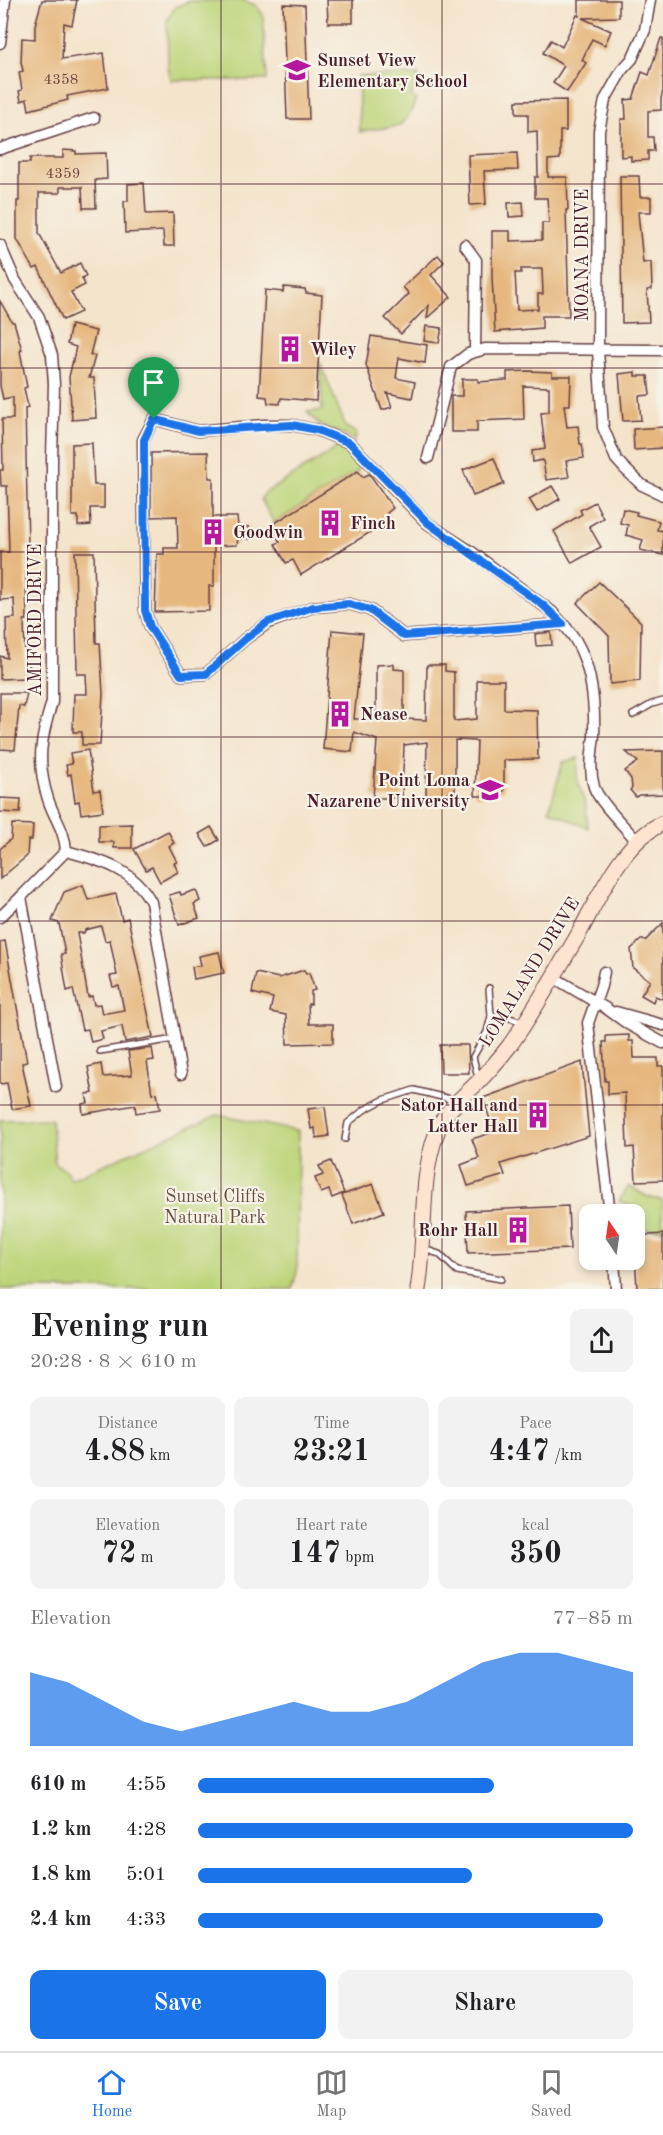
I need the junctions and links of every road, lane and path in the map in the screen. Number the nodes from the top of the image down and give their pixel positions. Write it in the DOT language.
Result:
graph roads {
  1 [pos="5,0"];
  2 [pos="650,0"];
  3 [pos="0,43"];
  4 [pos="94,118"];
  5 [pos="0,150"];
  6 [pos="0,245"];
  7 [pos="465,245"];
  8 [pos="598,350"];
  9 [pos="663,350"];
  10 [pos="475,351"];
  11 [pos="428,458"];
  12 [pos="663,495"];
  13 [pos="563,624"];
  14 [pos="663,701"];
  15 [pos="633,715"];
  16 [pos="663,823"];
  17 [pos="637,841"];
  18 [pos="66,851"];
  19 [pos="21,897"];
  20 [pos="0,917"];
  21 [pos="604,972"];
  22 [pos="553,977"];
  23 [pos="489,988"];
  24 [pos="596,1002"];
  25 [pos="608,1009"];
  26 [pos="491,1016"];
  27 [pos="524,1022"];
  28 [pos="663,1025"];
  29 [pos="176,1039"];
  30 [pos="663,1043"];
  31 [pos="99,1051"];
  32 [pos="181,1074"];
  33 [pos="479,1081"];
  34 [pos="56,1087"];
  35 [pos="458,1101"];
  36 [pos="345,1139"];
  37 [pos="609,1204"];
  38 [pos="422,1248"];
  39 [pos="615,1270"];
  40 [pos="501,1280"];
  41 [pos="418,1289"];
  42 [pos="616,1289"];
  1 -- 3 [label="street"];
  2 -- 8 [label="street, MOANA DRIVE"];
  4 -- 5 [label="street"];
  6 -- 18 [label="street, AMIFORD DRIVE"];
  7 -- 10 [label="street"];
  8 -- 9 [label="street"];
  8 -- 10 [label="street"];
  8 -- 12 [label="street, MOANA DRIVE"];
  10 -- 11 [label="street"];
  13 -- 13 [label="street"];
  13 -- 17 [label="street"];
  14 -- 15 [label="lane"];
  16 -- 17 [label="street, LOMALAND DRIVE"];
  17 -- 22 [label="street, LOMALAND DRIVE"];
  18 -- 19 [label="street"];
  18 -- 29 [label="street"];
  19 -- 20 [label="street"];
  19 -- 34 [label="street"];
  21 -- 24 [label="street"];
  22 -- 24 [label="street"];
  22 -- 27 [label="street, LOMALAND DRIVE"];
  23 -- 26 [label="lane"];
  24 -- 25 [label="street"];
  24 -- 37 [label="street"];
  25 -- 28 [label="street"];
  25 -- 30 [label="street"];
  26 -- 27 [label="lane"];
  26 -- 33 [label="lane"];
  27 -- 33 [label="street, LOMALAND DRIVE"];
  29 -- 31 [label="lane"];
  29 -- 32 [label="street"];
  33 -- 35 [label="street, LOMALAND DRIVE"];
  35 -- 36 [label="lane"];
  35 -- 38 [label="street, LOMALAND DRIVE"];
  38 -- 40 [label="lane"];
  38 -- 41 [label="street, LOMALAND DRIVE"];
  39 -- 42 [label="street"];
}
